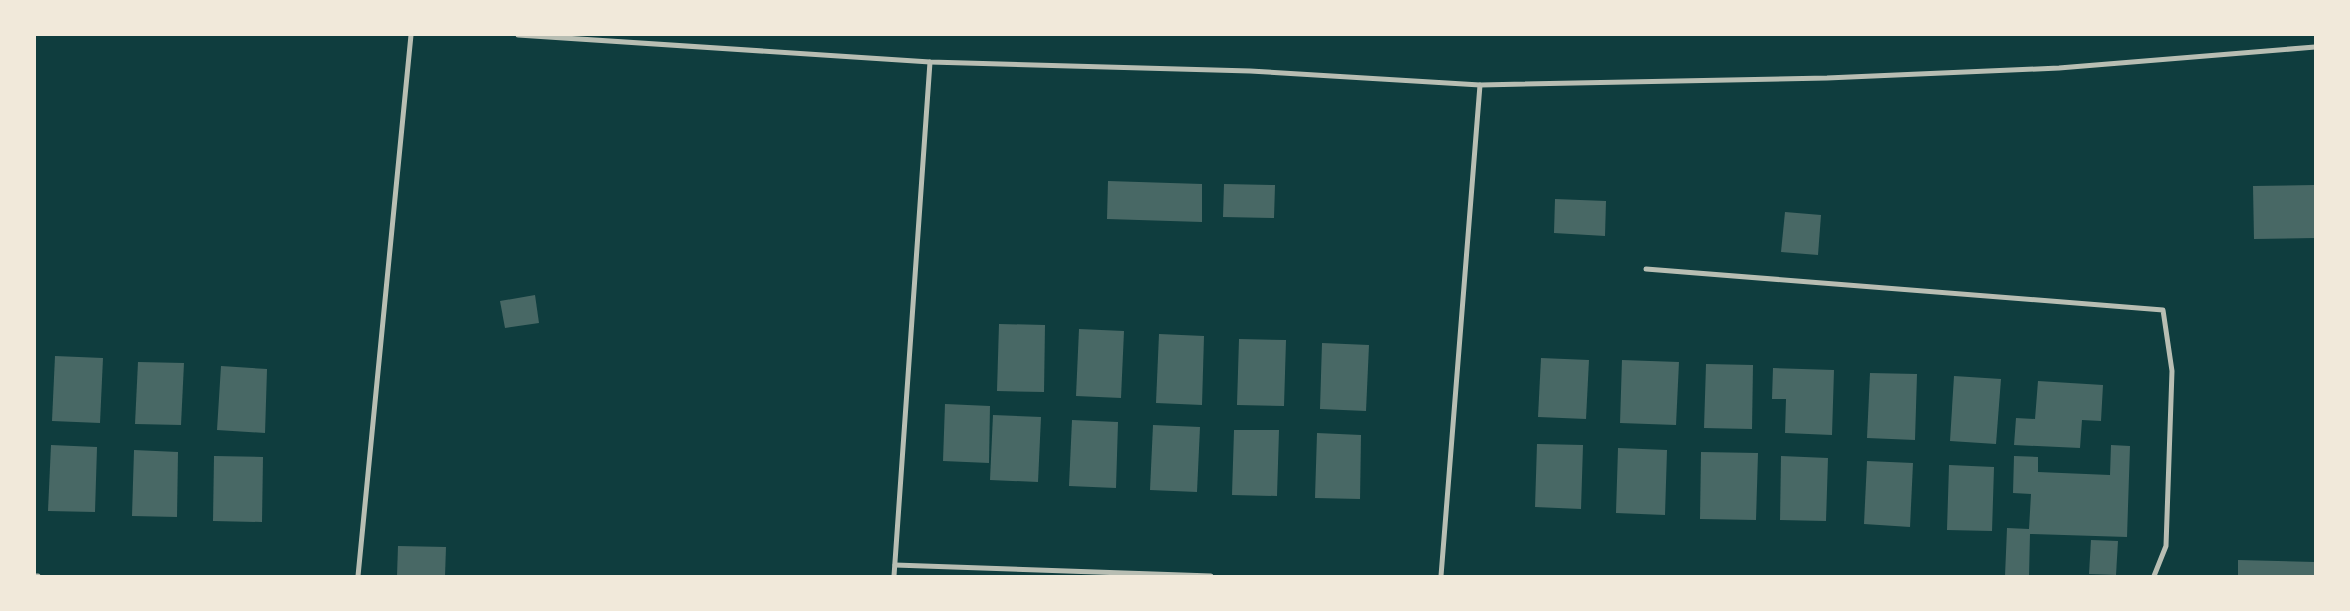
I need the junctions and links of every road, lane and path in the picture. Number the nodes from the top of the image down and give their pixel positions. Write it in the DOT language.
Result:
graph roads {
  1 [pos="411,35"];
  2 [pos="518,35"];
  3 [pos="2315,47"];
  4 [pos="930,62"];
  5 [pos="1480,85"];
  6 [pos="1646,269"];
  7 [pos="895,565"];
  8 [pos="358,576"];
  9 [pos="894,576"];
  10 [pos="1211,576"];
  11 [pos="1441,576"];
  12 [pos="2154,576"];
  1 -- 8 [label="street"];
  2 -- 4 [label="street"];
  3 -- 5 [label="street"];
  4 -- 5 [label="street"];
  4 -- 7 [label="street"];
  5 -- 11 [label="street"];
  6 -- 12 [label="street"];
  7 -- 9 [label="street"];
  7 -- 10 [label="street"];
}
